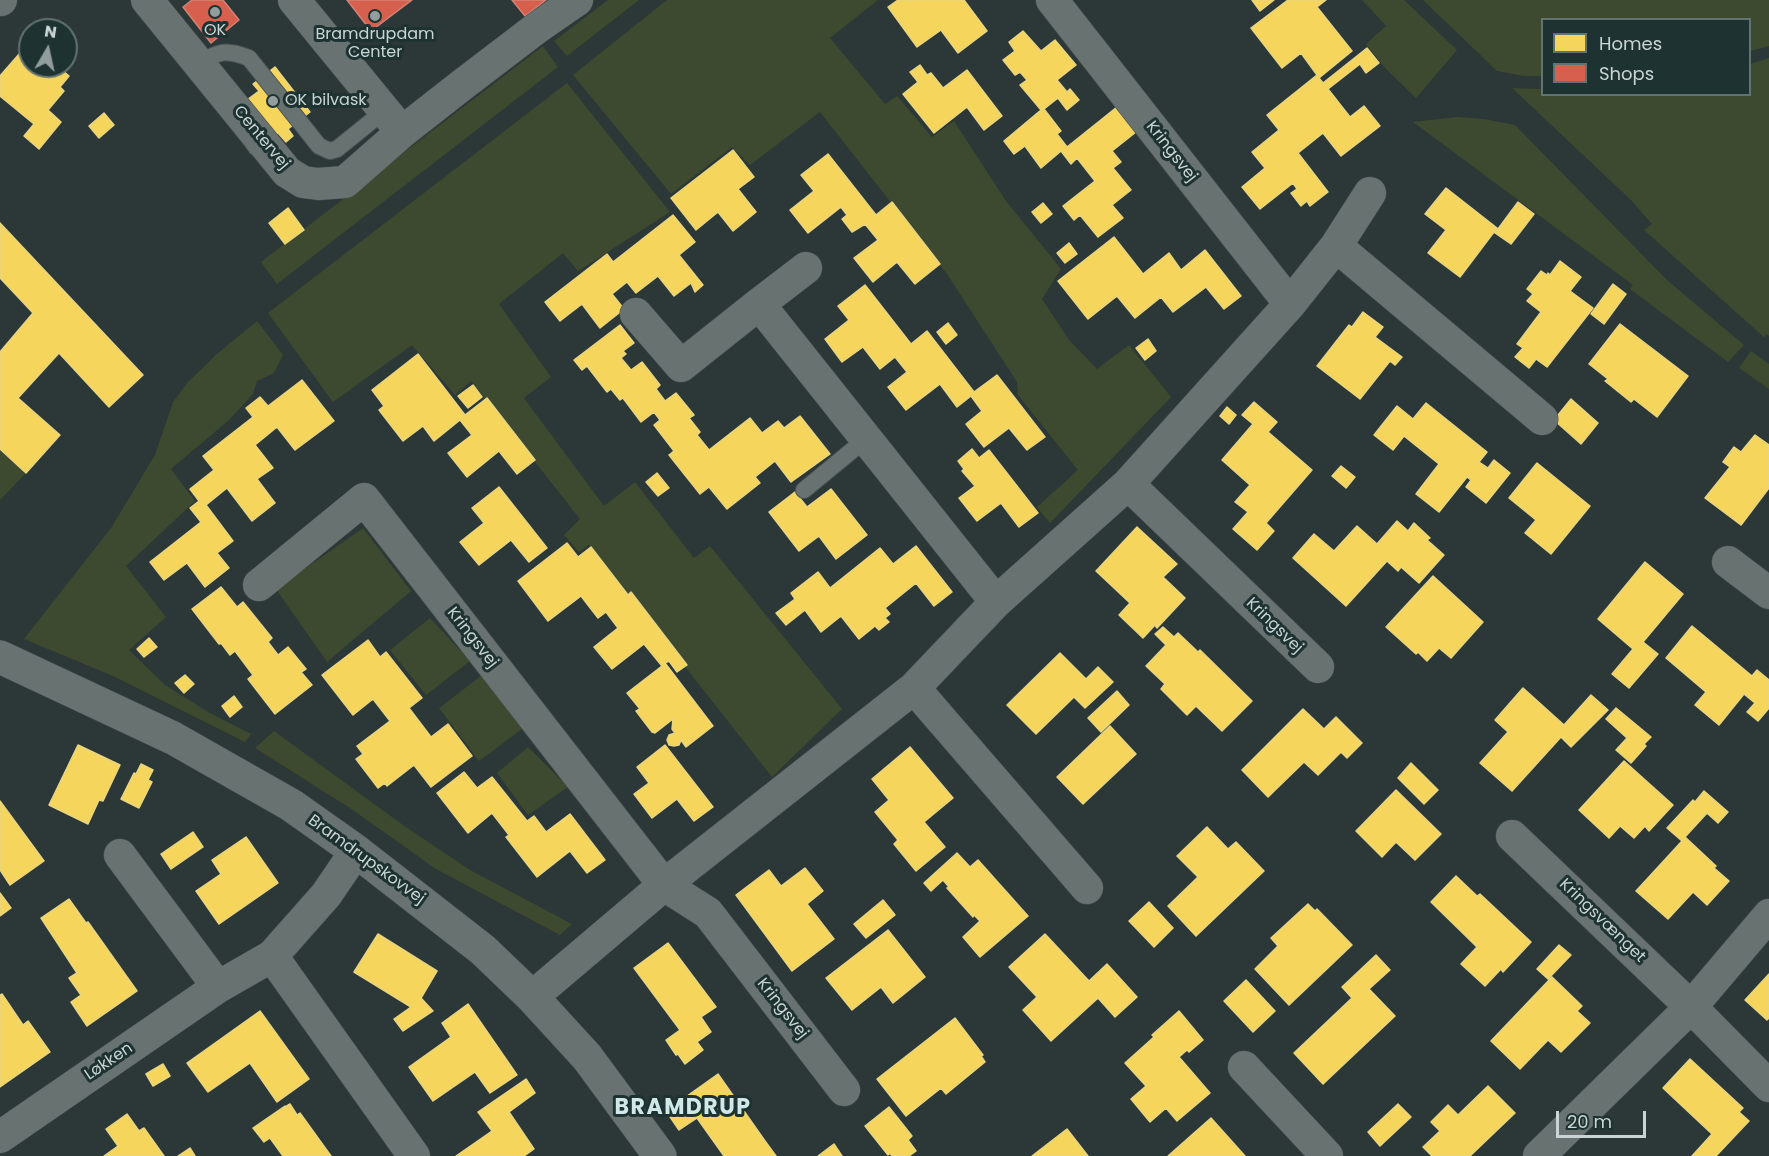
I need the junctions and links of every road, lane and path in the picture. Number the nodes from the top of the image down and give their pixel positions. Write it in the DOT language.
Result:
graph roads {
  1 [pos="147,0"];
  2 [pos="294,0"];
  3 [pos="577,0"];
  4 [pos="1052,0"];
  5 [pos="199,63"];
  6 [pos="393,122"];
  7 [pos="1370,193"];
  8 [pos="1336,246"];
  9 [pos="806,268"];
  10 [pos="759,304"];
  11 [pos="1290,304"];
  12 [pos="636,314"];
  13 [pos="1542,419"];
  14 [pos="866,439"];
  15 [pos="1128,484"];
  16 [pos="804,490"];
  17 [pos="1728,562"];
  18 [pos="259,585"];
  19 [pos="1769,593"];
  20 [pos="996,602"];
  21 [pos="0,657"];
  22 [pos="1318,667"];
  23 [pos="914,688"];
  24 [pos="1512,836"];
  25 [pos="356,851"];
  26 [pos="120,855"];
  27 [pos="664,885"];
  28 [pos="1087,888"];
  29 [pos="1769,915"];
  30 [pos="272,956"];
  31 [pos="218,987"];
  32 [pos="532,997"];
  33 [pos="1691,1007"];
  34 [pos="1244,1067"];
  35 [pos="1769,1086"];
  36 [pos="844,1090"];
  37 [pos="0,1137"];
  38 [pos="414,1156"];
  39 [pos="660,1156"];
  40 [pos="1327,1156"];
  41 [pos="1539,1156"];
  1 -- 5 [label="street, Centervej"];
  2 -- 6 [label="street"];
  3 -- 6 [label="street, Centervej"];
  4 -- 11 [label="street, Kringsvej"];
  5 -- 6 [label="lane"];
  5 -- 6 [label="street, Centervej"];
  7 -- 8 [label="street"];
  8 -- 11 [label="street"];
  8 -- 13 [label="street"];
  9 -- 10 [label="street"];
  10 -- 12 [label="street"];
  10 -- 14 [label="street"];
  11 -- 15 [label="street"];
  14 -- 16 [label="lane"];
  14 -- 20 [label="street"];
  15 -- 20 [label="street"];
  15 -- 22 [label="street, Kringsvej"];
  17 -- 19 [label="street"];
  18 -- 27 [label="street, Kringsvej"];
  20 -- 23 [label="street"];
  21 -- 25 [label="street, Bramdrupskovvej"];
  23 -- 27 [label="street"];
  23 -- 28 [label="street"];
  24 -- 33 [label="street, Kringsvænget"];
  25 -- 30 [label="street, Løkken"];
  25 -- 32 [label="street, Bramdrupskovvej"];
  26 -- 31 [label="street"];
  27 -- 32 [label="street"];
  27 -- 36 [label="street, Kringsvej"];
  29 -- 33 [label="street"];
  30 -- 31 [label="street, Løkken"];
  30 -- 38 [label="street"];
  31 -- 37 [label="street, Løkken"];
  32 -- 39 [label="street, Bramdrupskovvej"];
  33 -- 35 [label="street, Kringsvænget"];
  33 -- 41 [label="street"];
  34 -- 40 [label="street"];
}
